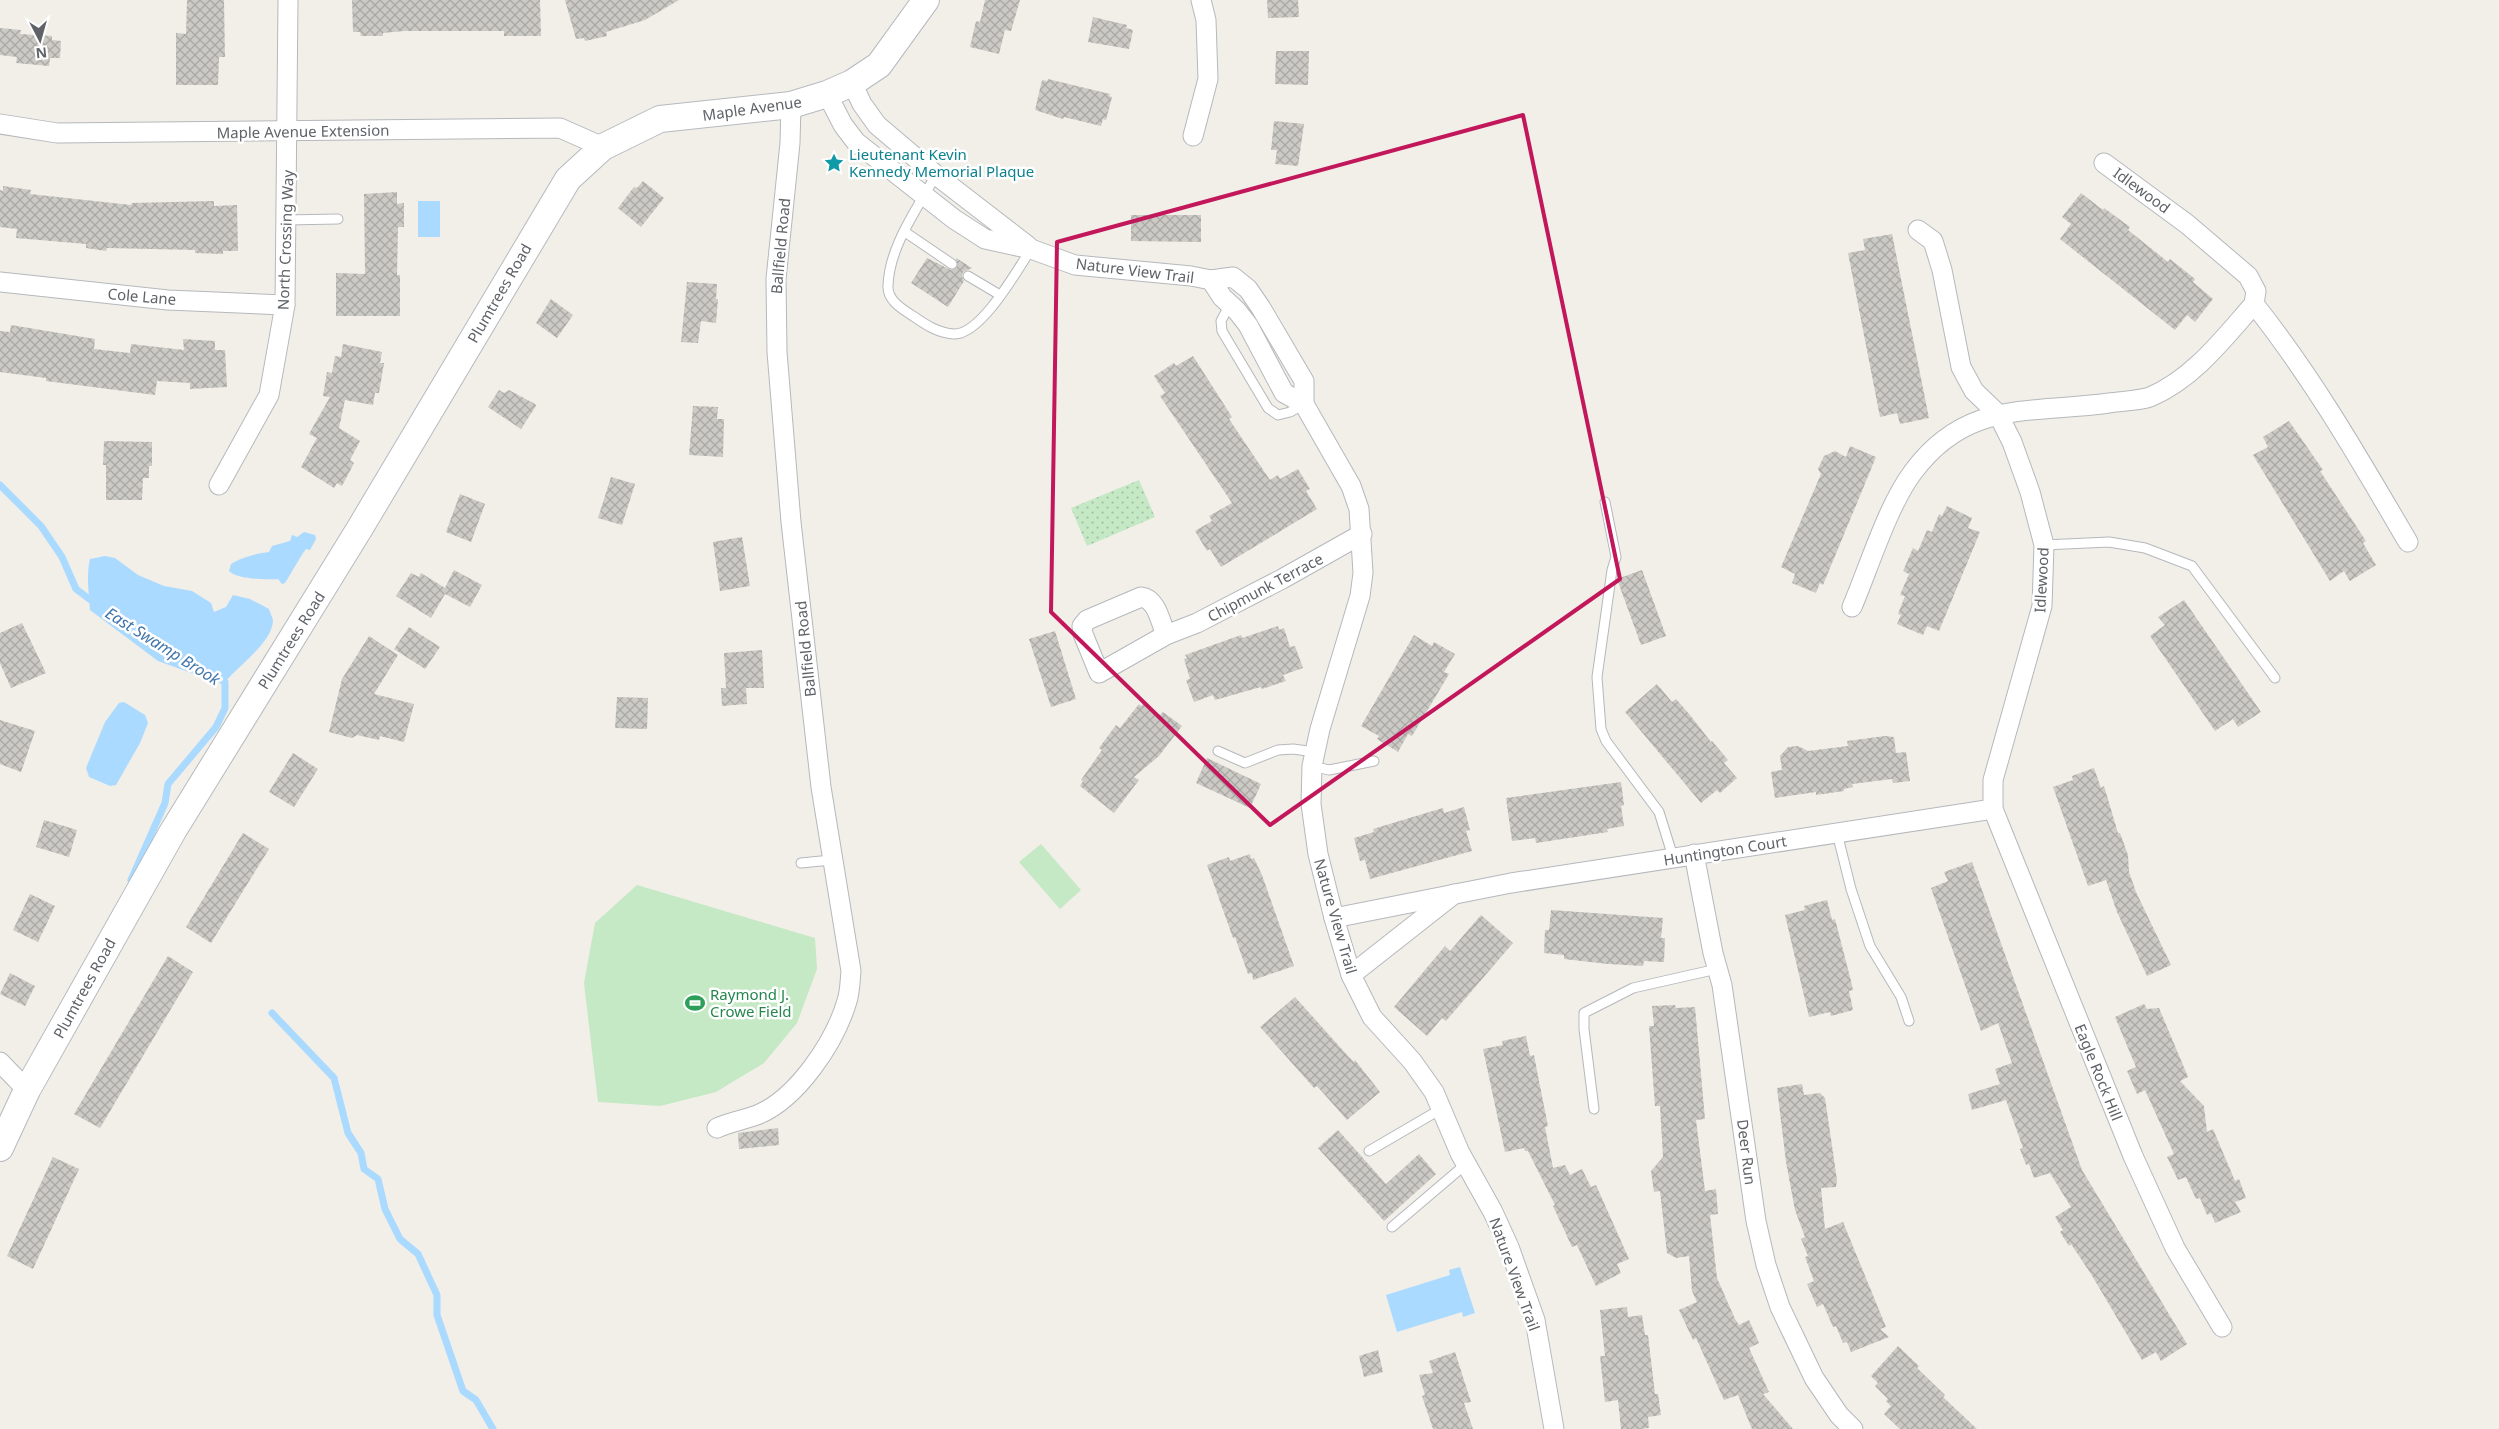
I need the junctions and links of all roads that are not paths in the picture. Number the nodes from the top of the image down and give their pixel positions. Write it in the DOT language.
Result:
graph roads {
  1 [pos="288,0"];
  2 [pos="926,0"];
  3 [pos="1201,0"];
  4 [pos="852,83"];
  5 [pos="827,94"];
  6 [pos="790,105"];
  7 [pos="0,124"];
  8 [pos="288,131"];
  9 [pos="1193,136"];
  10 [pos="603,147"];
  11 [pos="2104,163"];
  12 [pos="936,175"];
  13 [pos="924,196"];
  14 [pos="338,219"];
  15 [pos="286,220"];
  16 [pos="1918,230"];
  17 [pos="905,232"];
  18 [pos="1031,249"];
  19 [pos="952,264"];
  20 [pos="968,276"];
  21 [pos="1211,280"];
  22 [pos="0,282"];
  23 [pos="1000,295"];
  24 [pos="1230,304"];
  25 [pos="2254,304"];
  26 [pos="285,305"];
  27 [pos="1304,404"];
  28 [pos="1998,414"];
  29 [pos="219,485"];
  30 [pos="1605,502"];
  31 [pos="1362,534"];
  32 [pos="2408,542"];
  33 [pos="2044,545"];
  34 [pos="1852,607"];
  35 [pos="1166,635"];
  36 [pos="2274,678"];
  37 [pos="1218,751"];
  38 [pos="1313,759"];
  39 [pos="1374,761"];
  40 [pos="1993,809"];
  41 [pos="1837,833"];
  42 [pos="1694,854"];
  43 [pos="1673,857"];
  44 [pos="831,860"];
  45 [pos="801,863"];
  46 [pos="1457,892"];
  47 [pos="1334,918"];
  48 [pos="1717,969"];
  49 [pos="1351,975"];
  50 [pos="1909,1021"];
  51 [pos="0,1062"];
  52 [pos="27,1090"];
  53 [pos="1441,1109"];
  54 [pos="1594,1109"];
  55 [pos="717,1128"];
  56 [pos="0,1148"];
  57 [pos="1369,1150"];
  58 [pos="1466,1164"];
  59 [pos="1392,1227"];
  60 [pos="2222,1327"];
  61 [pos="1554,1429"];
  62 [pos="1853,1429"];
  1 -- 8 [label="street, North Crossing Way"];
  2 -- 4 [label="main road, Maple Avenue"];
  3 -- 9 [label="street"];
  4 -- 5 [label="main road, Maple Avenue"];
  4 -- 12 [label="street, Nature View Trail"];
  5 -- 6 [label="main road, Maple Avenue"];
  5 -- 13 [label="street, Nature View Trail"];
  6 -- 10 [label="main road, Maple Avenue"];
  6 -- 44 [label="street, Ballfield Road"];
  7 -- 8 [label="street, Maple Avenue Extension"];
  8 -- 10 [label="street, Maple Avenue Extension"];
  8 -- 15 [label="street, North Crossing Way"];
  10 -- 52 [label="main road, Plumtrees Road"];
  11 -- 25 [label="street, Idlewood"];
  12 -- 13 [label="lane"];
  12 -- 18 [label="street, Nature View Trail"];
  13 -- 17 [label="lane"];
  13 -- 18 [label="street, Nature View Trail"];
  14 -- 15 [label="lane"];
  15 -- 26 [label="street, North Crossing Way"];
  16 -- 28 [label="street, Idlewood"];
  17 -- 19 [label="lane"];
  17 -- 23 [label="lane"];
  18 -- 21 [label="street, Nature View Trail"];
  18 -- 23 [label="lane"];
  20 -- 23 [label="lane"];
  21 -- 24 [label="street, Nature View Trail"];
  21 -- 27 [label="street, Nature View Trail"];
  22 -- 26 [label="street, Cole Lane"];
  24 -- 27 [label="street, Nature View Trail"];
  24 -- 27 [label="lane"];
  25 -- 28 [label="street"];
  25 -- 32 [label="street, Idlewood"];
  26 -- 29 [label="street, North Crossing Way"];
  27 -- 31 [label="street, Nature View Trail"];
  28 -- 33 [label="street, Idlewood"];
  28 -- 34 [label="street"];
  30 -- 43 [label="lane"];
  31 -- 35 [label="street, Chipmunk Terrace"];
  31 -- 38 [label="street, Nature View Trail"];
  33 -- 36 [label="lane"];
  33 -- 40 [label="street, Idlewood"];
  35 -- 35 [label="street, Chipmunk Terrace"];
  37 -- 38 [label="lane"];
  38 -- 39 [label="lane"];
  38 -- 47 [label="street, Nature View Trail"];
  40 -- 41 [label="street, Huntington Court"];
  40 -- 60 [label="street, Eagle Rock Hill"];
  41 -- 42 [label="street, Huntington Court"];
  41 -- 50 [label="lane"];
  42 -- 43 [label="street, Huntington Court"];
  42 -- 48 [label="street, Deer Run"];
  43 -- 46 [label="street, Huntington Court"];
  44 -- 45 [label="lane"];
  44 -- 55 [label="street, Ballfield Road"];
  46 -- 47 [label="street, Huntington Court"];
  46 -- 49 [label="street, Huntington Court"];
  47 -- 49 [label="street, Nature View Trail"];
  48 -- 54 [label="lane"];
  48 -- 62 [label="street, Deer Run"];
  49 -- 53 [label="street, Nature View Trail"];
  51 -- 52 [label="street"];
  52 -- 56 [label="main road, Plumtrees Road"];
  53 -- 57 [label="lane"];
  53 -- 58 [label="street, Nature View Trail"];
  58 -- 59 [label="lane"];
  58 -- 61 [label="street, Nature View Trail"];
}
